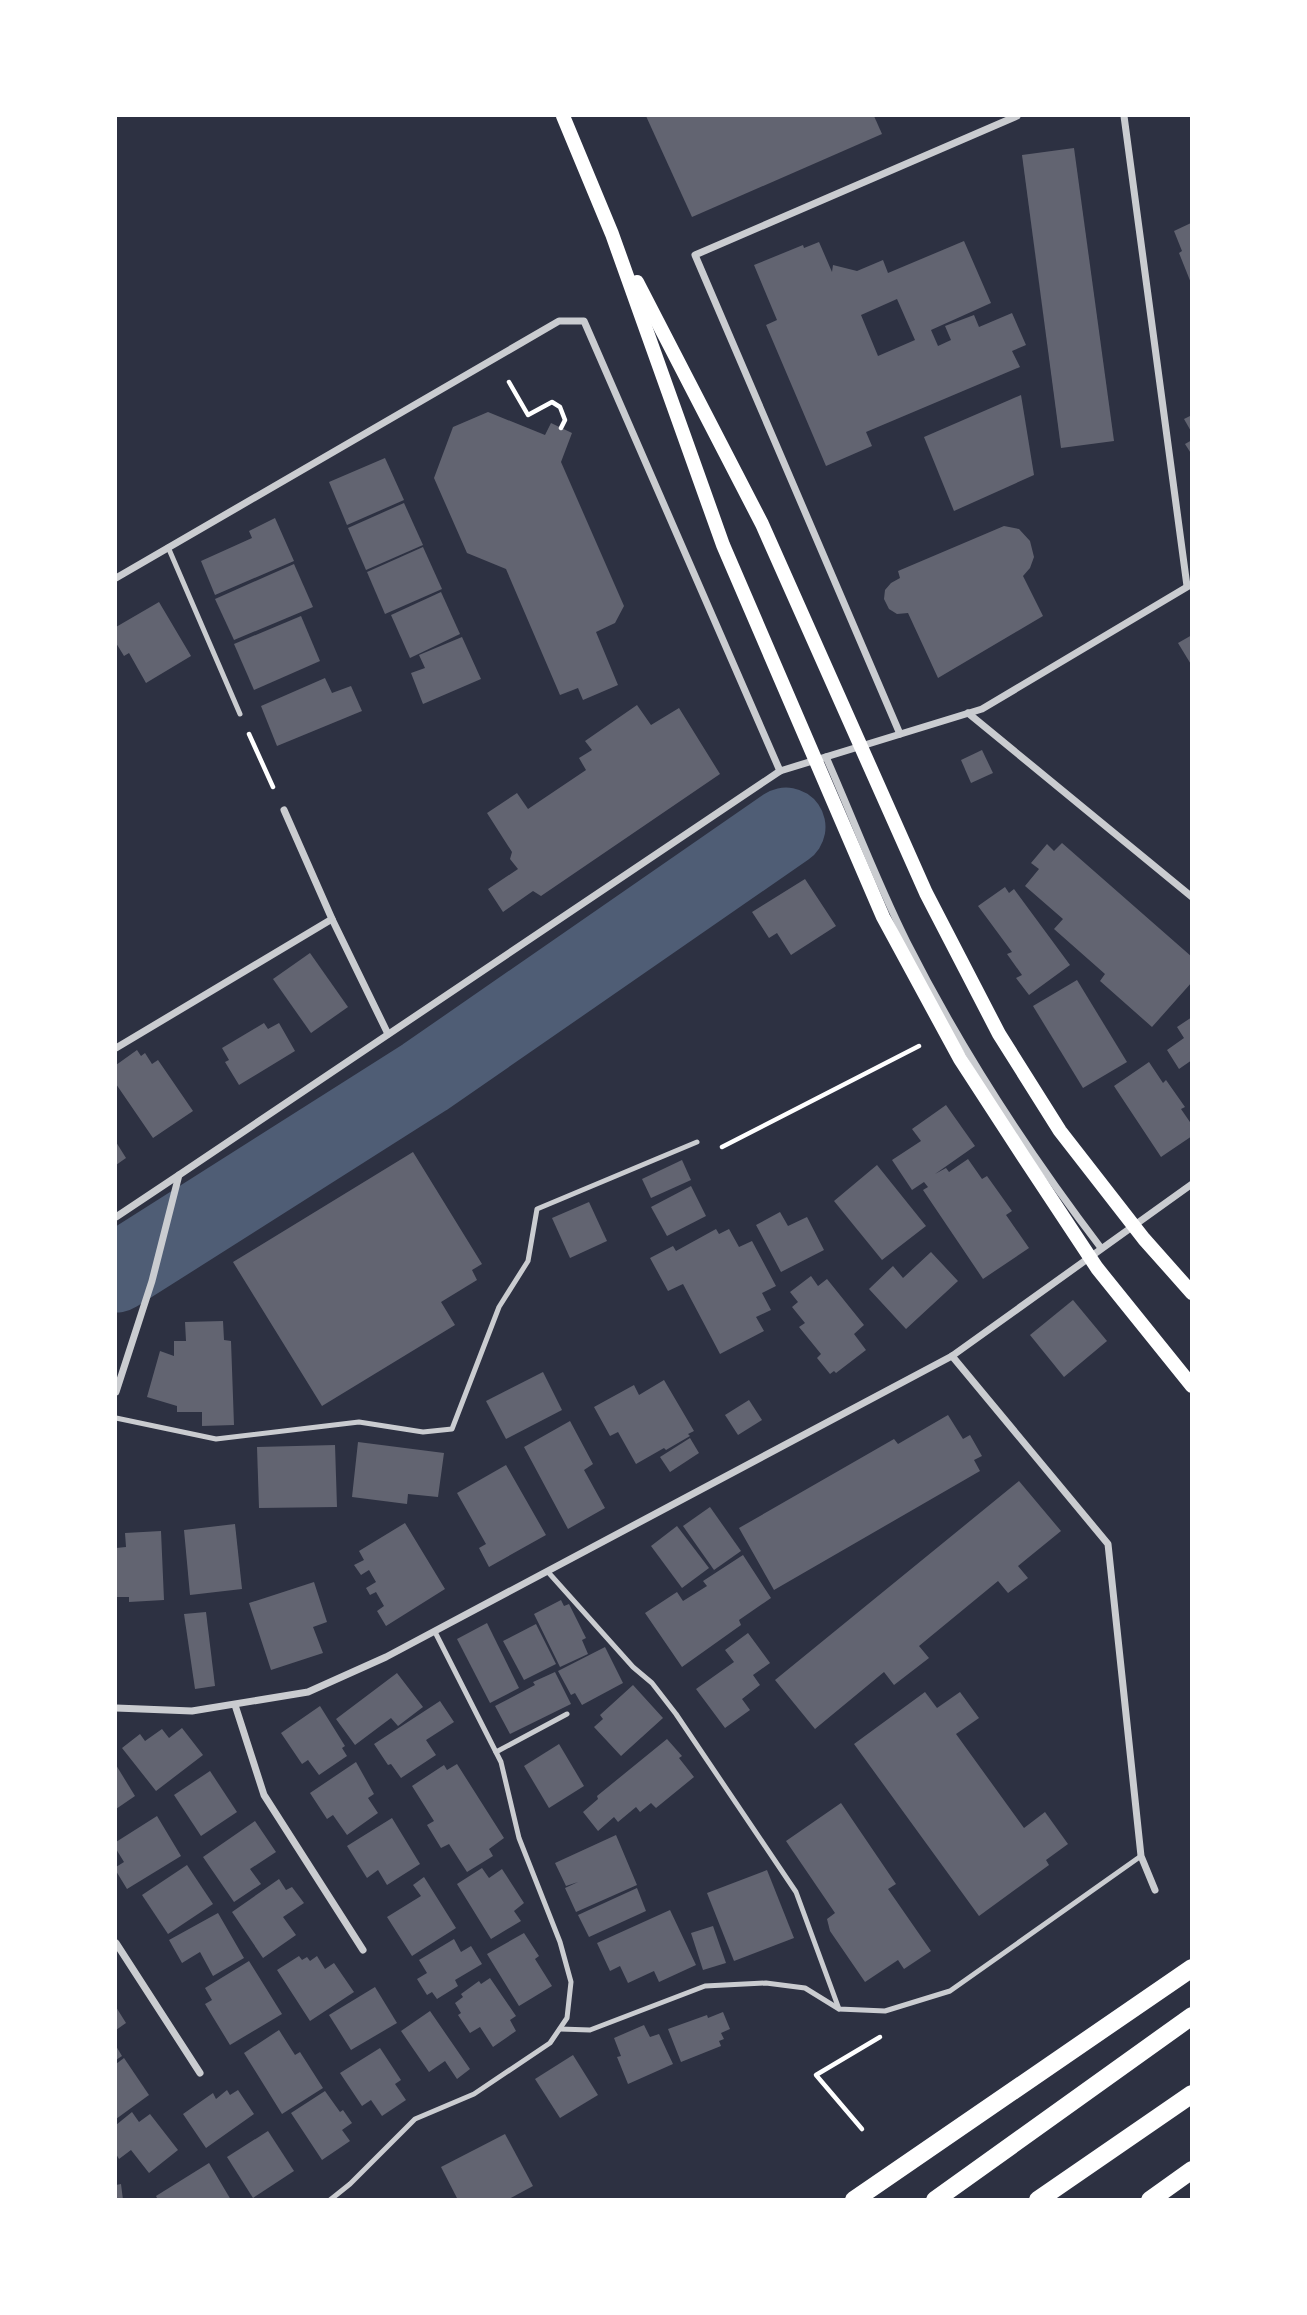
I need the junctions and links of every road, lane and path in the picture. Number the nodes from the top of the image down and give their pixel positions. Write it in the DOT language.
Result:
graph roads {
  1 [pos="563,116"];
  2 [pos="1017,116"];
  3 [pos="1125,116"];
  4 [pos="612,234"];
  5 [pos="520,376"];
  6 [pos="561,428"];
  7 [pos="168,547"];
  8 [pos="116,578"];
  9 [pos="1189,585"];
  10 [pos="968,713"];
  11 [pos="240,714"];
  12 [pos="900,734"];
  13 [pos="826,757"];
  14 [pos="780,771"];
  15 [pos="284,810"];
  16 [pos="1192,897"];
  17 [pos="332,919"];
  18 [pos="954,1028"];
  19 [pos="388,1034"];
  20 [pos="116,1048"];
  21 [pos="697,1142"];
  22 [pos="179,1175"];
  23 [pos="1192,1184"];
  24 [pos="116,1217"];
  25 [pos="1101,1248"];
  26 [pos="1192,1293"];
  27 [pos="952,1356"];
  28 [pos="1192,1386"];
  29 [pos="116,1392"];
  30 [pos="116,1418"];
  31 [pos="548,1572"];
  32 [pos="435,1632"];
  33 [pos="235,1704"];
  34 [pos="116,1708"];
  35 [pos="567,1714"];
  36 [pos="496,1752"];
  37 [pos="1140,1856"];
  38 [pos="1155,1890"];
  39 [pos="116,1943"];
  40 [pos="363,1950"];
  41 [pos="1192,1968"];
  42 [pos="839,2009"];
  43 [pos="1192,2016"];
  44 [pos="560,2029"];
  45 [pos="881,2036"];
  46 [pos="200,2073"];
  47 [pos="1192,2094"];
  48 [pos="862,2129"];
  49 [pos="1192,2170"];
  50 [pos="330,2200"];
  51 [pos="854,2200"];
  52 [pos="935,2200"];
  53 [pos="1038,2200"];
  54 [pos="1150,2200"];
  1 -- 4 [label="main road"];
  2 -- 12 [label="street"];
  3 -- 9 [label="street"];
  4 -- 26 [label="main road"];
  4 -- 28 [label="main road"];
  5 -- 6 [label="path"];
  7 -- 8 [label="street"];
  7 -- 11 [label="lane"];
  7 -- 14 [label="street"];
  9 -- 10 [label="street"];
  10 -- 12 [label="street"];
  10 -- 16 [label="street"];
  11 -- 15 [label="path"];
  12 -- 13 [label="street"];
  13 -- 14 [label="street"];
  13 -- 18 [label="street"];
  14 -- 19 [label="street"];
  15 -- 17 [label="street"];
  17 -- 19 [label="street"];
  17 -- 20 [label="street"];
  18 -- 21 [label="path"];
  18 -- 25 [label="street"];
  19 -- 22 [label="street"];
  21 -- 30 [label="lane"];
  22 -- 24 [label="street"];
  22 -- 29 [label="street"];
  23 -- 25 [label="street"];
  25 -- 27 [label="street"];
  27 -- 31 [label="street"];
  27 -- 37 [label="street"];
  31 -- 32 [label="street"];
  31 -- 42 [label="lane"];
  32 -- 33 [label="street"];
  32 -- 36 [label="lane"];
  33 -- 34 [label="street"];
  33 -- 40 [label="street"];
  35 -- 36 [label="lane"];
  36 -- 44 [label="lane"];
  37 -- 38 [label="street"];
  37 -- 42 [label="lane"];
  39 -- 46 [label="street"];
  41 -- 51 [label="main road"];
  42 -- 44 [label="lane"];
  43 -- 52 [label="main road"];
  44 -- 50 [label="lane"];
  45 -- 48 [label="path"];
  47 -- 53 [label="main road"];
  49 -- 54 [label="main road"];
}
